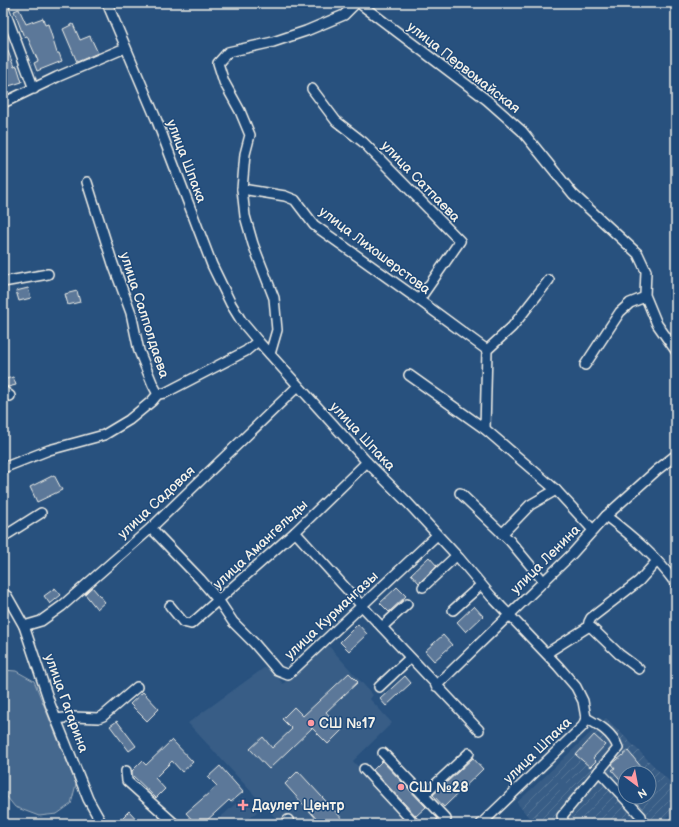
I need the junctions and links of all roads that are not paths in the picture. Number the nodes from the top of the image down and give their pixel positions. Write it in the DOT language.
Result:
graph roads {
  1 [pos="107,3"];
  2 [pos="356,3"];
  3 [pos="359,3"];
  4 [pos="3,6"];
  5 [pos="125,48"];
  6 [pos="34,89"];
  7 [pos="312,89"];
  8 [pos="3,104"];
  9 [pos="87,182"];
  10 [pos="242,189"];
  11 [pos="48,274"];
  12 [pos="549,280"];
  13 [pos="3,282"];
  14 [pos="645,297"];
  15 [pos="419,300"];
  16 [pos="258,341"];
  17 [pos="487,350"];
  18 [pos="676,350"];
  19 [pos="270,354"];
  20 [pos="586,365"];
  21 [pos="409,375"];
  22 [pos="298,386"];
  23 [pos="158,394"];
  24 [pos="485,429"];
  25 [pos="676,455"];
  26 [pos="367,462"];
  27 [pos="3,468"];
  28 [pos="556,490"];
  29 [pos="460,493"];
  30 [pos="40,513"];
  31 [pos="606,516"];
  32 [pos="151,528"];
  33 [pos="593,530"];
  34 [pos="295,532"];
  35 [pos="502,534"];
  36 [pos="437,535"];
  37 [pos="3,537"];
  38 [pos="456,556"];
  39 [pos="657,560"];
  40 [pos="544,582"];
  41 [pos="676,584"];
  42 [pos="481,585"];
  43 [pos="423,587"];
  44 [pos="3,593"];
  45 [pos="219,601"];
  46 [pos="407,604"];
  47 [pos="170,606"];
  48 [pos="362,606"];
  49 [pos="453,610"];
  50 [pos="510,615"];
  51 [pos="24,626"];
  52 [pos="382,627"];
  53 [pos="588,627"];
  54 [pos="546,653"];
  55 [pos="410,658"];
  56 [pos="639,669"];
  57 [pos="436,686"];
  58 [pos="137,687"];
  59 [pos="379,687"];
  60 [pos="586,718"];
  61 [pos="56,719"];
  62 [pos="479,730"];
  63 [pos="383,753"];
  64 [pos="469,753"];
  65 [pos="364,769"];
  66 [pos="126,771"];
  67 [pos="599,771"];
  68 [pos="424,795"];
  69 [pos="102,824"];
  70 [pos="175,824"];
  71 [pos="415,824"];
  72 [pos="440,824"];
  73 [pos="481,824"];
  74 [pos="564,824"];
  75 [pos="639,824"];
  1 -- 5 [label="street, улица Шпака"];
  2 -- 10 [label="street"];
  3 -- 14 [label="street, улица Первомайская"];
  4 -- 6 [label="street"];
  5 -- 6 [label="street"];
  5 -- 16 [label="street, улица Шпака"];
  6 -- 8 [label="street"];
  7 -- 15 [label="street, улица Сатпаева"];
  9 -- 23 [label="street, улица Салполдаева"];
  10 -- 15 [label="street, улица Лихошерстова"];
  10 -- 19 [label="street"];
  11 -- 13 [label="street"];
  12 -- 17 [label="street"];
  14 -- 18 [label="street, улица Первомайская"];
  14 -- 20 [label="street"];
  15 -- 17 [label="street, улица Лихошерстова"];
  16 -- 19 [label="street, улица Шпака"];
  16 -- 23 [label="street, улица Салполдаева"];
  17 -- 24 [label="street"];
  19 -- 22 [label="street, улица Шпака"];
  21 -- 24 [label="street"];
  22 -- 26 [label="street, улица Шпака"];
  22 -- 32 [label="street, улица Садовая"];
  23 -- 27 [label="street"];
  24 -- 28 [label="street"];
  25 -- 31 [label="street, улица Ленина"];
  26 -- 34 [label="street, улица Амангельды"];
  26 -- 36 [label="street, улица Шпака"];
  28 -- 33 [label="street"];
  28 -- 35 [label="street"];
  29 -- 35 [label="street"];
  30 -- 37 [label="street"];
  31 -- 33 [label="street, улица Ленина"];
  31 -- 39 [label="street"];
  32 -- 45 [label="street, улица Курмангазы"];
  32 -- 51 [label="street, улица Садовая"];
  33 -- 40 [label="street, улица Ленина"];
  34 -- 45 [label="street, улица Амангельды"];
  34 -- 48 [label="street"];
  35 -- 40 [label="street"];
  36 -- 38 [label="street, улица Шпака"];
  36 -- 48 [label="street, улица Курмангазы"];
  38 -- 42 [label="street, улица Шпака"];
  38 -- 43 [label="street"];
  39 -- 41 [label="street"];
  39 -- 53 [label="street"];
  40 -- 50 [label="street, улица Ленина"];
  42 -- 49 [label="street"];
  42 -- 50 [label="street, улица Шпака"];
  44 -- 51 [label="street, улица Гагарина"];
  45 -- 47 [label="street, улица Амангельды"];
  45 -- 48 [label="street, улица Курмангазы"];
  46 -- 52 [label="street"];
  48 -- 52 [label="street"];
  50 -- 54 [label="street, улица Шпака"];
  50 -- 57 [label="street, улица Ленина"];
  51 -- 61 [label="street, улица Гагарина"];
  52 -- 55 [label="street"];
  53 -- 54 [label="street"];
  53 -- 56 [label="street"];
  54 -- 60 [label="street, улица Шпака"];
  55 -- 57 [label="street"];
  55 -- 59 [label="street"];
  57 -- 62 [label="street"];
  58 -- 61 [label="street"];
  60 -- 67 [label="street"];
  60 -- 73 [label="street, улица Шпака"];
  61 -- 69 [label="street, улица Гагарина"];
  63 -- 68 [label="street"];
  64 -- 68 [label="street"];
  65 -- 71 [label="street"];
  66 -- 70 [label="street"];
  67 -- 74 [label="street"];
  67 -- 75 [label="street"];
  68 -- 72 [label="street"];
}
